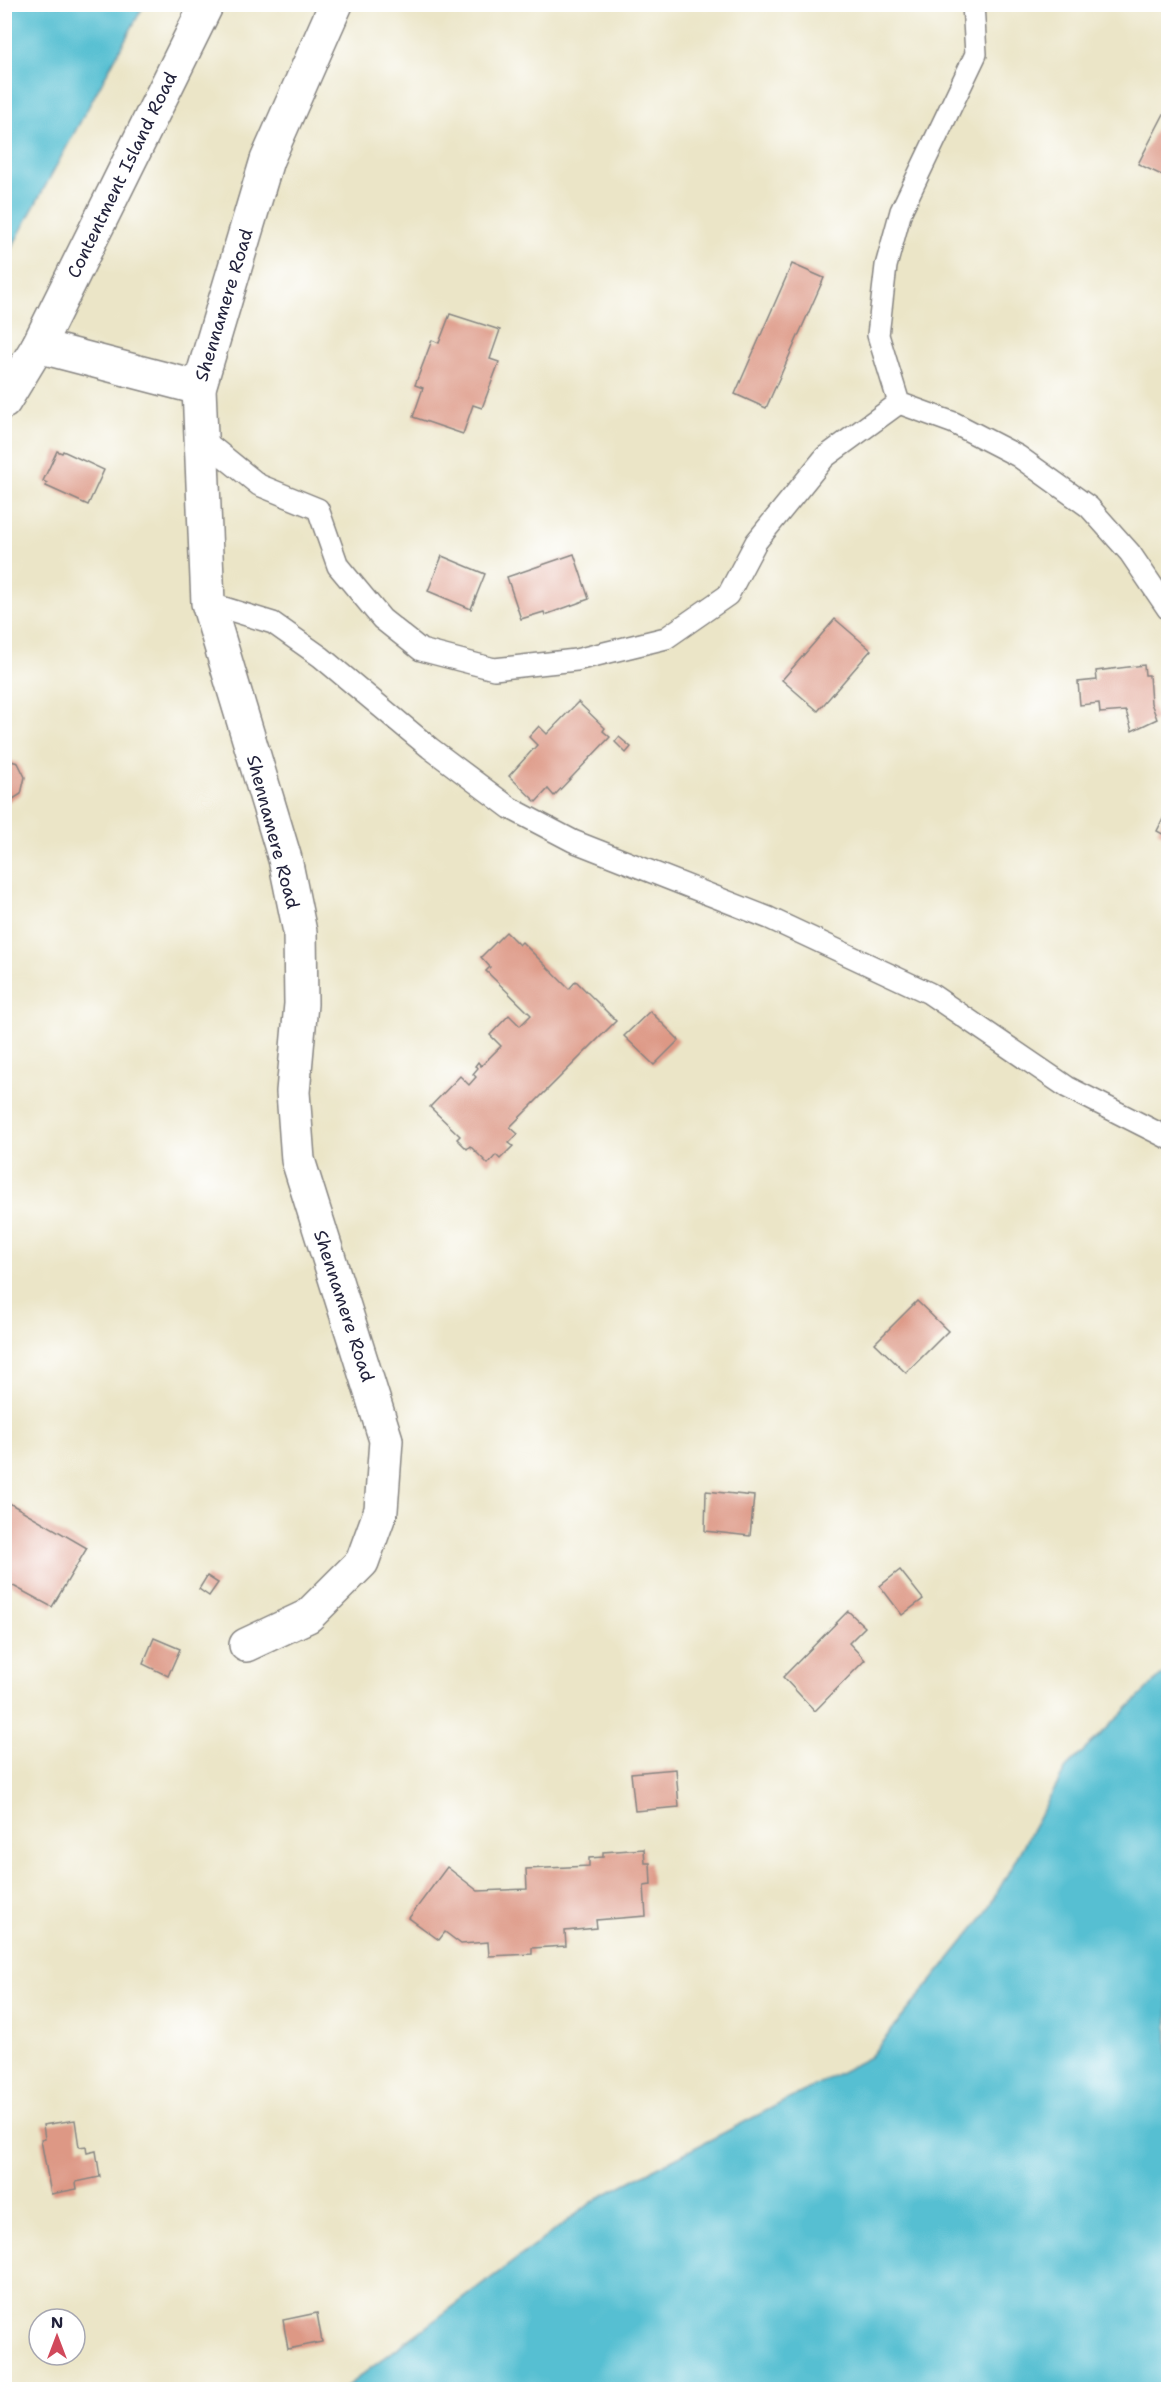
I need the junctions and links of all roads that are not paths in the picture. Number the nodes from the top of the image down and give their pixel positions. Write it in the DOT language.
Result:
graph roads {
  1 [pos="207,4"];
  2 [pos="336,4"];
  3 [pos="973,4"];
  4 [pos="38,346"];
  5 [pos="199,387"];
  6 [pos="4,402"];
  7 [pos="899,403"];
  8 [pos="201,438"];
  9 [pos="208,603"];
  10 [pos="1168,609"];
  11 [pos="1168,1138"];
  12 [pos="246,1646"];
  1 -- 4 [label="street, Contentment Island Road"];
  2 -- 5 [label="street, Shennamere Road"];
  3 -- 7 [label="lane"];
  4 -- 5 [label="street"];
  4 -- 6 [label="street, Contentment Island Road"];
  5 -- 8 [label="street, Shennamere Road"];
  7 -- 8 [label="lane"];
  7 -- 10 [label="lane"];
  8 -- 9 [label="street, Shennamere Road"];
  9 -- 11 [label="lane"];
  9 -- 12 [label="street, Shennamere Road"];
}
